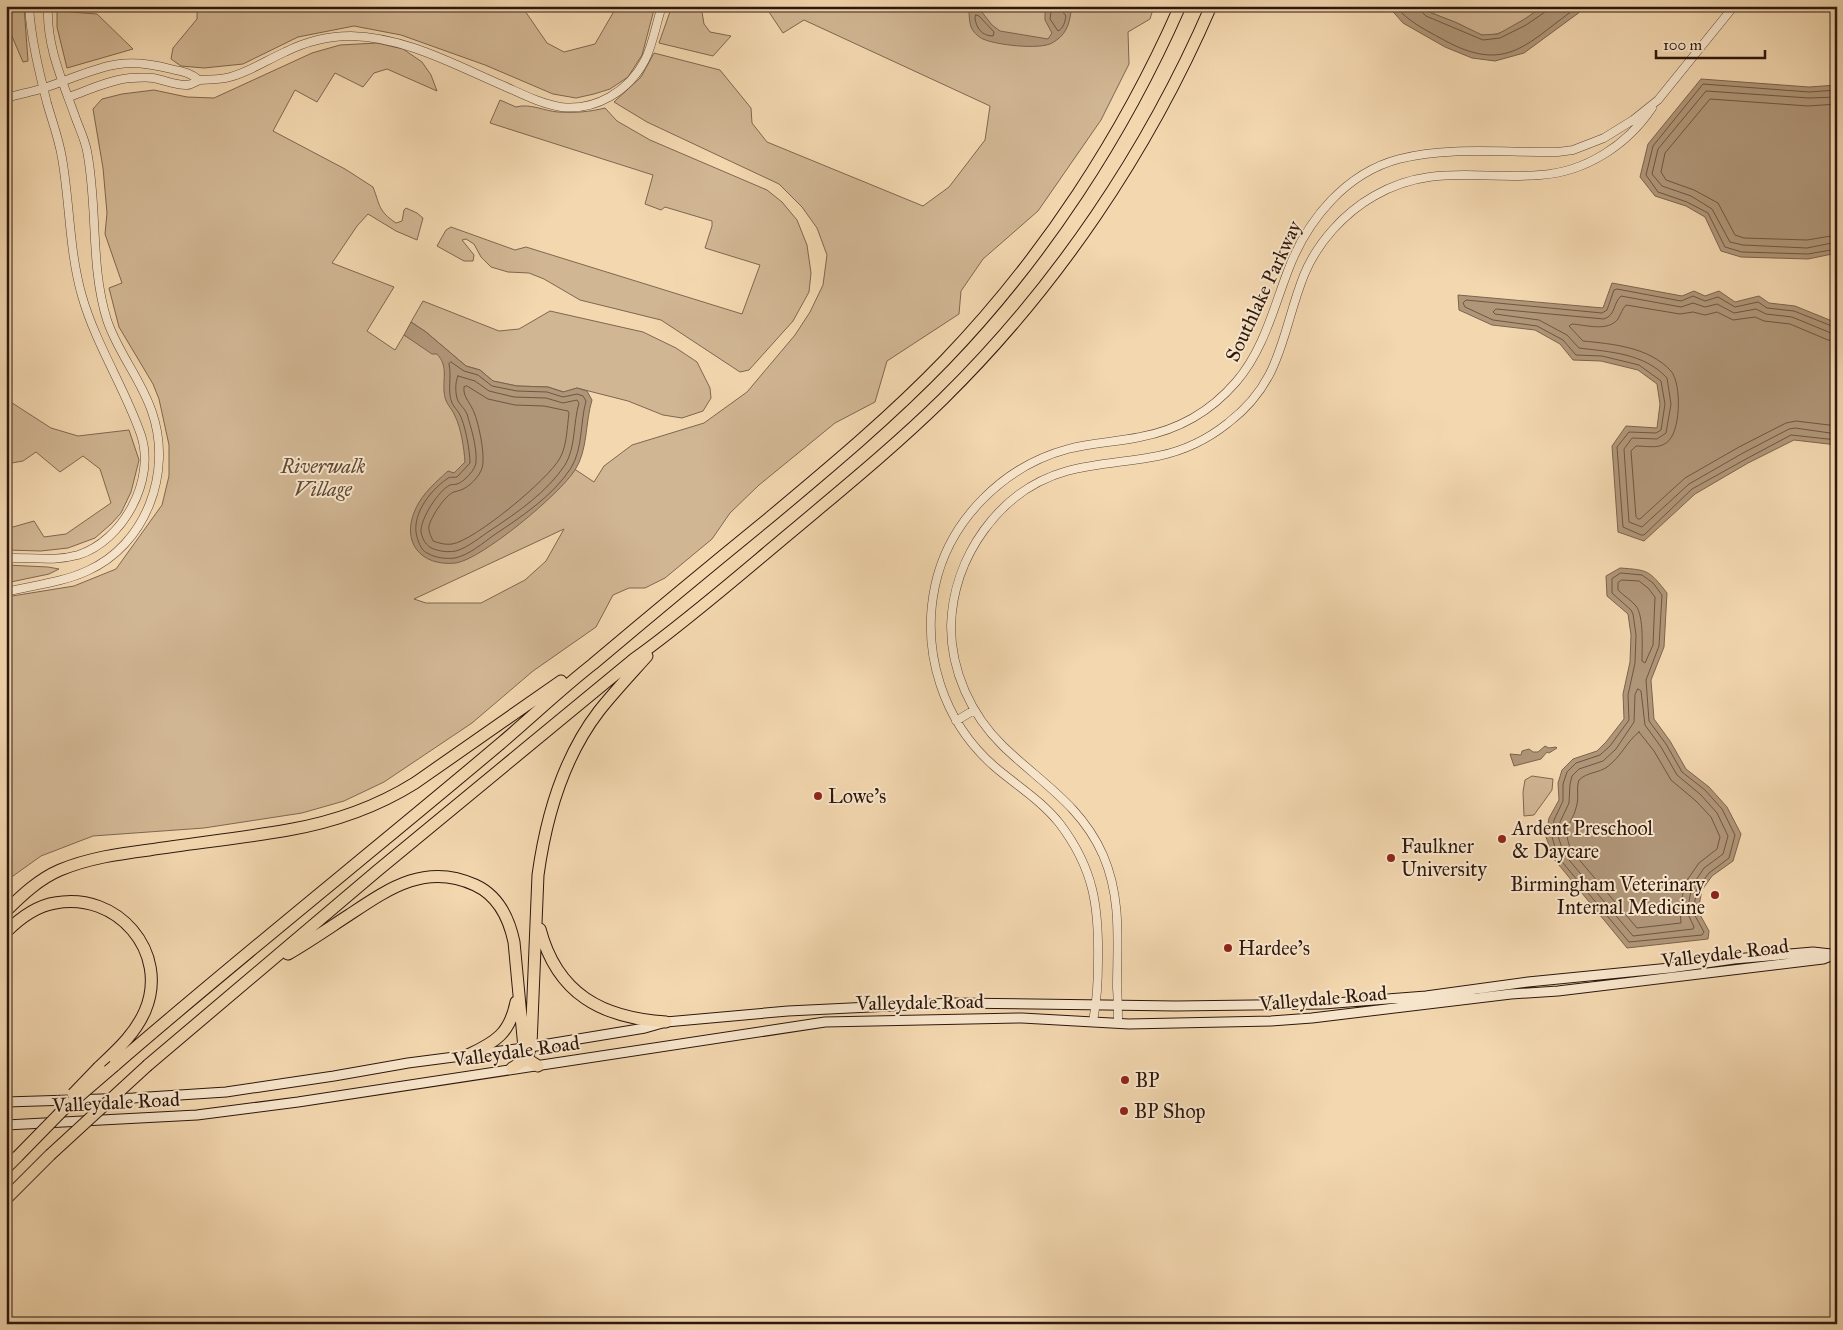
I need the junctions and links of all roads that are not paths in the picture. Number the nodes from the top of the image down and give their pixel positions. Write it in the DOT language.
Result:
graph roads {
  1 [pos="29,6"];
  2 [pos="48,6"];
  3 [pos="662,6"];
  4 [pos="1180,6"];
  5 [pos="1211,6"];
  6 [pos="1734,6"];
  7 [pos="199,80"];
  8 [pos="62,81"];
  9 [pos="44,88"];
  10 [pos="69,96"];
  11 [pos="6,98"];
  12 [pos="1655,102"];
  13 [pos="6,558"];
  14 [pos="6,592"];
  15 [pos="659,641"];
  16 [pos="601,656"];
  17 [pos="974,710"];
  18 [pos="956,721"];
  19 [pos="6,911"];
  20 [pos="537,920"];
  21 [pos="6,932"];
  22 [pos="1836,954"];
  23 [pos="268,963"];
  24 [pos="518,995"];
  25 [pos="1097,1004"];
  26 [pos="1118,1004"];
  27 [pos="1093,1021"];
  28 [pos="666,1022"];
  29 [pos="1118,1023"];
  30 [pos="527,1051"];
  31 [pos="468,1055"];
  32 [pos="109,1065"];
  33 [pos="538,1066"];
  34 [pos="512,1068"];
  35 [pos="7,1102"];
  36 [pos="6,1125"];
  37 [pos="6,1168"];
  38 [pos="6,1199"];
  1 -- 9 [label="street"];
  2 -- 8 [label="street"];
  3 -- 7 [label="street"];
  4 -- 16 [label="highway"];
  5 -- 15 [label="highway"];
  6 -- 12 [label="street, Southlake Parkway"];
  7 -- 8 [label="street"];
  7 -- 10 [label="street"];
  8 -- 9 [label="street"];
  8 -- 10 [label="street"];
  9 -- 11 [label="street"];
  9 -- 13 [label="street"];
  10 -- 14 [label="street"];
  12 -- 17 [label="street, Southlake Parkway"];
  12 -- 18 [label="street, Southlake Parkway"];
  15 -- 20 [label="highway"];
  15 -- 23 [label="highway"];
  16 -- 19 [label="highway"];
  16 -- 32 [label="highway"];
  17 -- 18 [label="street"];
  17 -- 26 [label="street, Southlake Parkway"];
  18 -- 25 [label="street, Southlake Parkway"];
  20 -- 28 [label="highway"];
  20 -- 30 [label="highway"];
  21 -- 32 [label="highway"];
  22 -- 26 [label="main road, Valleydale Road"];
  22 -- 29 [label="main road, Valleydale Road"];
  23 -- 24 [label="highway"];
  23 -- 38 [label="highway, bridge"];
  24 -- 30 [label="highway"];
  24 -- 31 [label="highway"];
  25 -- 26 [label="main road, Valleydale Road"];
  25 -- 27 [label="street, Southlake Parkway"];
  25 -- 28 [label="main road, Valleydale Road"];
  26 -- 29 [label="street, Southlake Parkway"];
  27 -- 29 [label="main road, Valleydale Road"];
  27 -- 33 [label="main road, Valleydale Road"];
  28 -- 30 [label="main road, Valleydale Road"];
  30 -- 31 [label="main road, Valleydale Road"];
  30 -- 33 [label="highway"];
  30 -- 34 [label="highway"];
  31 -- 35 [label="main road, Valleydale Road"];
  32 -- 37 [label="highway, bridge"];
  33 -- 34 [label="main road, Valleydale Road"];
  34 -- 36 [label="main road, Valleydale Road"];
}
